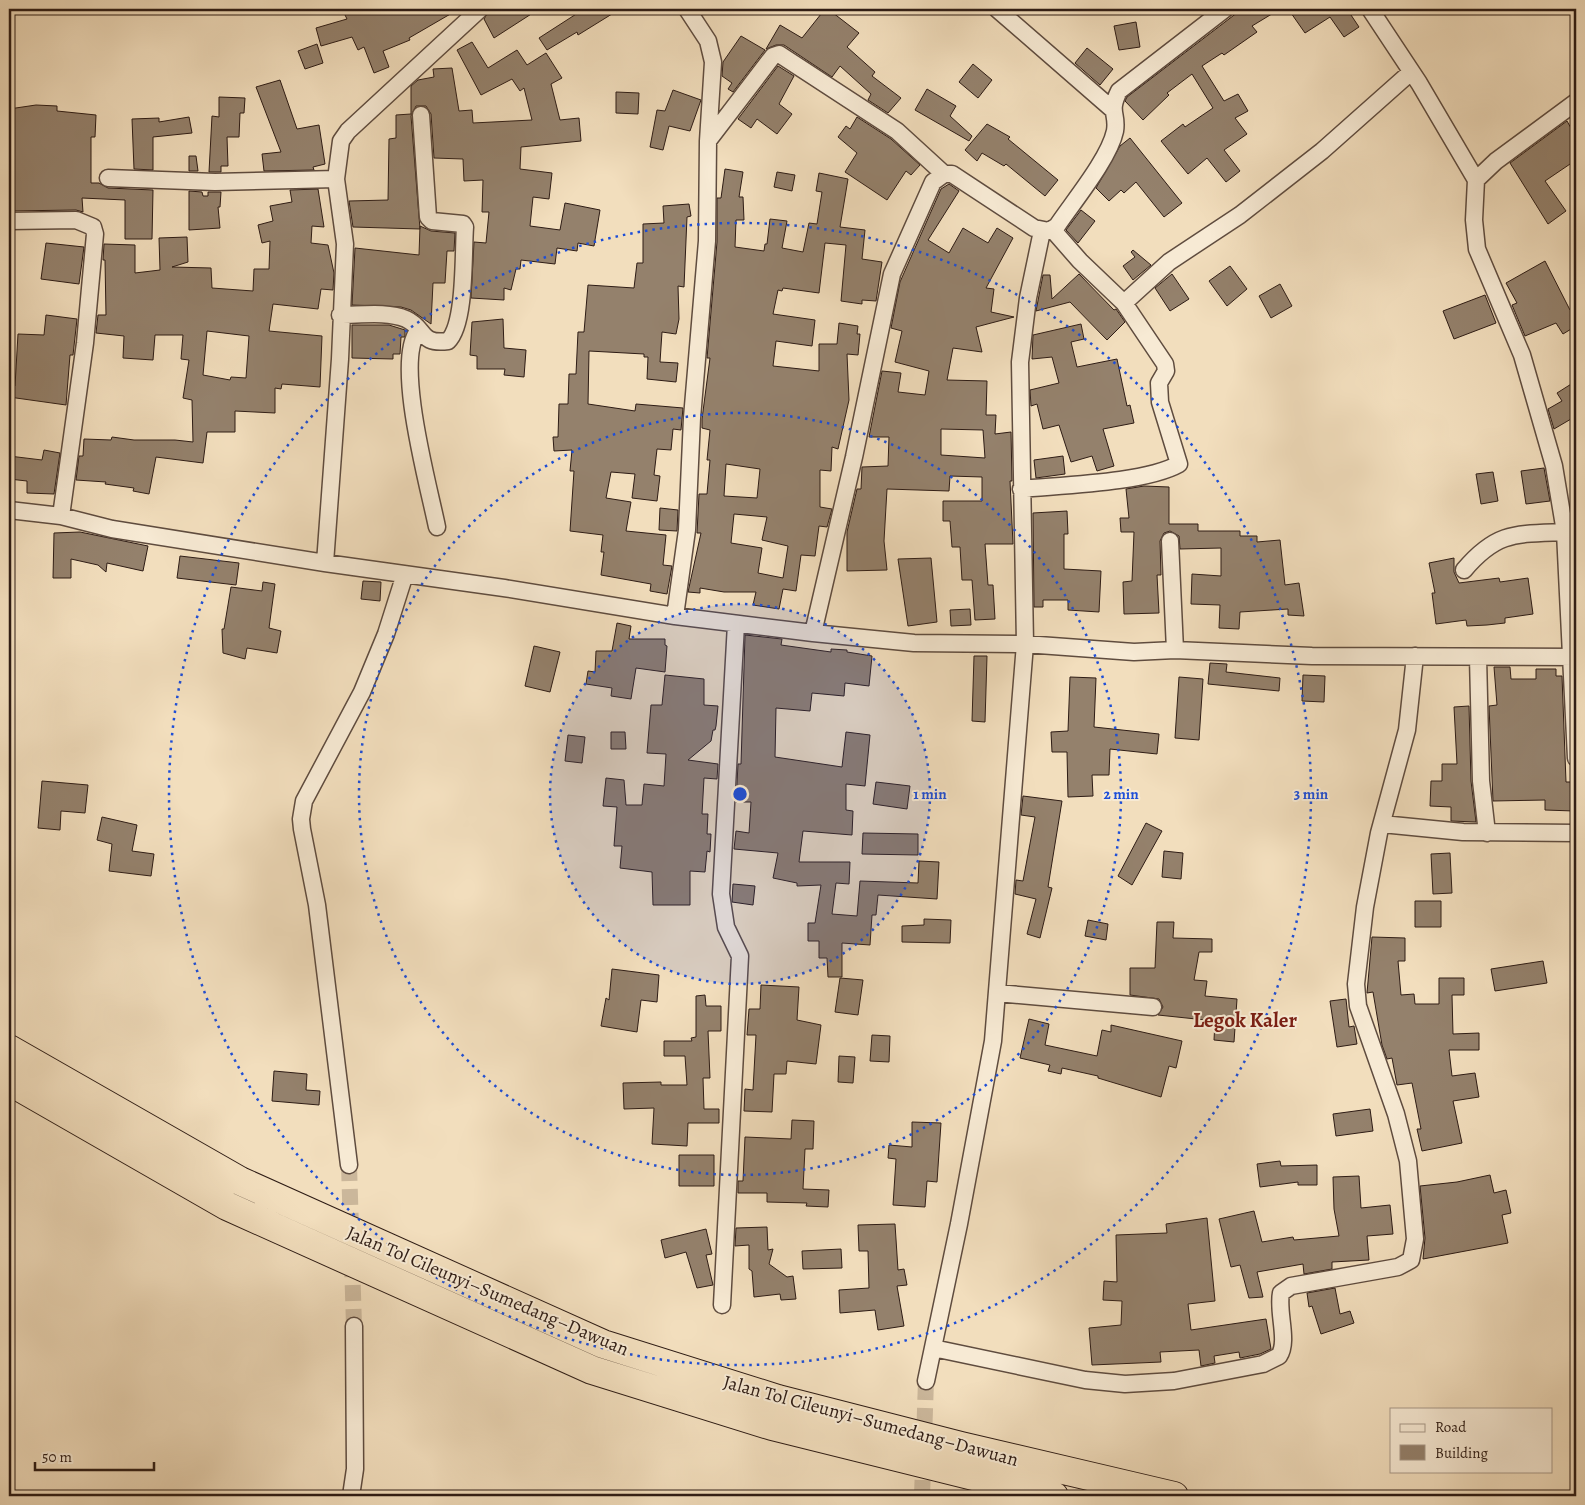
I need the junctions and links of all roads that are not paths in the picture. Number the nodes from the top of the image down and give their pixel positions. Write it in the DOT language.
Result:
graph roads {
  1 [pos="687,9"];
  2 [pos="997,9"];
  3 [pos="1225,9"];
  4 [pos="1370,9"];
  5 [pos="477,10"];
  6 [pos="1411,72"];
  7 [pos="1576,102"];
  8 [pos="1112,109"];
  9 [pos="421,115"];
  10 [pos="708,141"];
  11 [pos="944,174"];
  12 [pos="108,178"];
  13 [pos="336,179"];
  14 [pos="1476,180"];
  15 [pos="9,221"];
  16 [pos="1047,230"];
  17 [pos="1124,303"];
  18 [pos="340,315"];
  19 [pos="418,331"];
  20 [pos="1022,489"];
  21 [pos="9,510"];
  22 [pos="61,516"];
  23 [pos="437,527"];
  24 [pos="1565,532"];
  25 [pos="1170,541"];
  26 [pos="325,563"];
  27 [pos="1464,570"];
  28 [pos="405,574"];
  29 [pos="675,616"];
  30 [pos="736,624"];
  31 [pos="813,633"];
  32 [pos="1025,644"];
  33 [pos="1175,650"];
  34 [pos="1415,656"];
  35 [pos="1478,657"];
  36 [pos="1574,657"];
  37 [pos="1576,758"];
  38 [pos="1382,824"];
  39 [pos="1487,834"];
  40 [pos="1576,834"];
  41 [pos="997,993"];
  42 [pos="1153,1007"];
  43 [pos="9,1049"];
  44 [pos="9,1081"];
  45 [pos="349,1165"];
  46 [pos="722,1305"];
  47 [pos="354,1326"];
  48 [pos="933,1348"];
  49 [pos="926,1380"];
  50 [pos="351,1496"];
  51 [pos="1054,1496"];
  52 [pos="1174,1496"];
  1 -- 10 [label="street"];
  2 -- 8 [label="street"];
  3 -- 8 [label="street"];
  4 -- 6 [label="street"];
  5 -- 13 [label="street"];
  6 -- 14 [label="street"];
  6 -- 17 [label="street"];
  7 -- 14 [label="street"];
  8 -- 16 [label="street"];
  9 -- 19 [label="street"];
  10 -- 11 [label="street"];
  10 -- 29 [label="street"];
  11 -- 16 [label="street"];
  11 -- 31 [label="street"];
  12 -- 13 [label="street"];
  13 -- 18 [label="street"];
  14 -- 24 [label="street"];
  15 -- 22 [label="street"];
  16 -- 17 [label="street"];
  16 -- 20 [label="street"];
  17 -- 20 [label="street"];
  18 -- 19 [label="street"];
  18 -- 26 [label="street"];
  19 -- 23 [label="street"];
  20 -- 32 [label="street"];
  21 -- 22 [label="street"];
  22 -- 26 [label="street"];
  24 -- 27 [label="street"];
  24 -- 36 [label="street"];
  25 -- 33 [label="street"];
  26 -- 28 [label="street"];
  28 -- 29 [label="street"];
  28 -- 45 [label="street"];
  29 -- 30 [label="street"];
  30 -- 31 [label="street"];
  30 -- 46 [label="street"];
  31 -- 32 [label="street"];
  32 -- 33 [label="street"];
  32 -- 41 [label="street"];
  33 -- 34 [label="street"];
  34 -- 35 [label="street"];
  34 -- 38 [label="street"];
  35 -- 36 [label="street"];
  35 -- 39 [label="street"];
  36 -- 37 [label="street"];
  38 -- 39 [label="street"];
  38 -- 48 [label="street"];
  39 -- 40 [label="street"];
  41 -- 42 [label="street"];
  41 -- 48 [label="street"];
  43 -- 52 [label="highway, Jalan Tol Cileunyi–Sumedang–Dawuan"];
  44 -- 51 [label="highway, Jalan Tol Cileunyi–Sumedang–Dawuan"];
  47 -- 50 [label="street"];
  48 -- 49 [label="street"];
}
